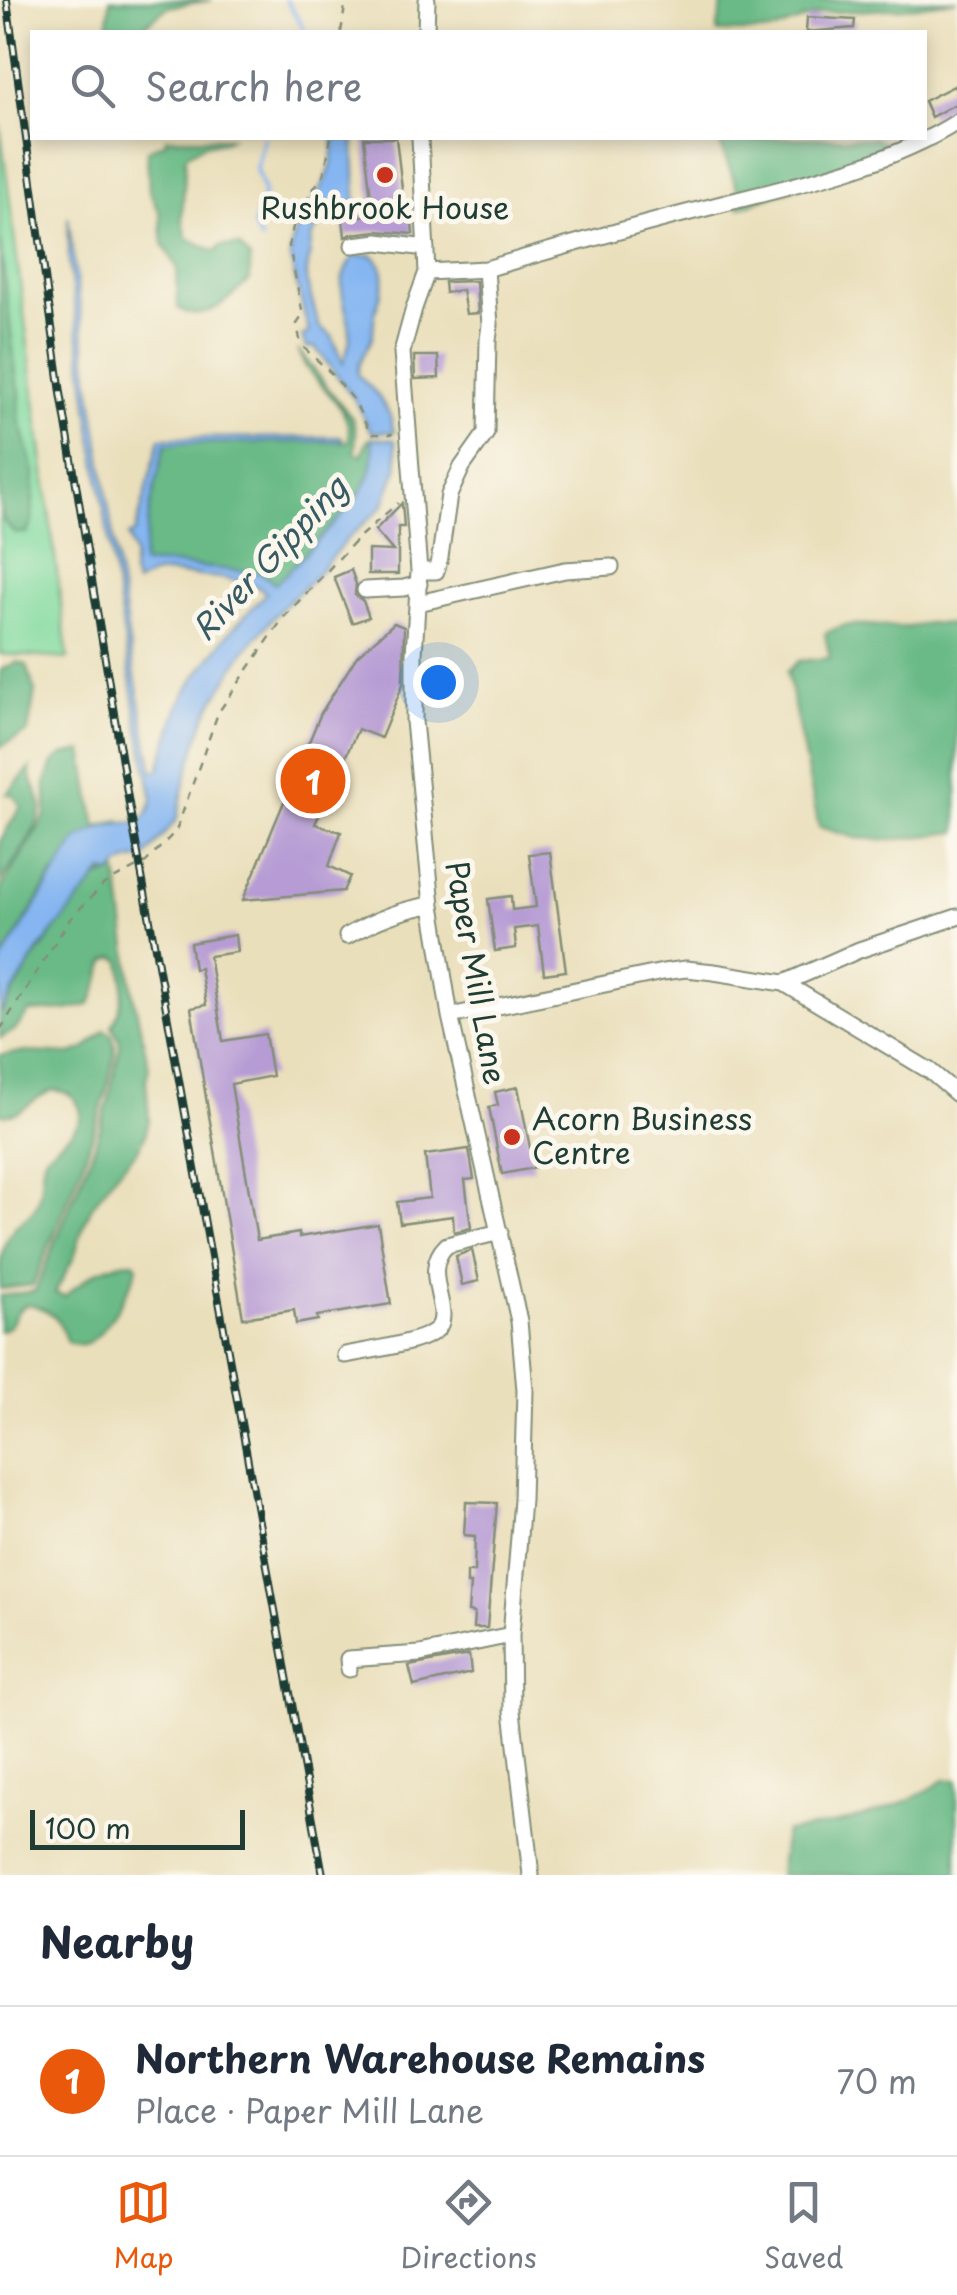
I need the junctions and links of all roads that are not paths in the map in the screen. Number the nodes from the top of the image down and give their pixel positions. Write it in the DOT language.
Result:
graph roads {
  1 [pos="428,0"];
  2 [pos="426,30"];
  3 [pos="957,122"];
  4 [pos="420,140"];
  5 [pos="353,246"];
  6 [pos="426,248"];
  7 [pos="486,269"];
  8 [pos="427,272"];
  9 [pos="611,567"];
  10 [pos="419,577"];
  11 [pos="364,590"];
  12 [pos="418,603"];
  13 [pos="432,905"];
  14 [pos="957,917"];
  15 [pos="346,936"];
  16 [pos="784,983"];
  17 [pos="450,1016"];
  18 [pos="957,1094"];
  19 [pos="500,1232"];
  20 [pos="345,1355"];
  21 [pos="512,1635"];
  22 [pos="348,1669"];
  23 [pos="531,1875"];
  1 -- 2 [label="street"];
  3 -- 7 [label="street"];
  4 -- 6 [label="street, Paper Mill Lane"];
  5 -- 6 [label="street"];
  6 -- 8 [label="street, Paper Mill Lane"];
  7 -- 8 [label="street"];
  7 -- 10 [label="street"];
  8 -- 10 [label="street, Paper Mill Lane"];
  9 -- 12 [label="street"];
  10 -- 11 [label="street"];
  10 -- 12 [label="street, Paper Mill Lane"];
  12 -- 13 [label="street, Paper Mill Lane"];
  13 -- 15 [label="street"];
  13 -- 17 [label="street, Paper Mill Lane"];
  14 -- 16 [label="street"];
  16 -- 17 [label="street"];
  16 -- 18 [label="street"];
  17 -- 19 [label="street, Paper Mill Lane"];
  19 -- 20 [label="street"];
  19 -- 21 [label="street, Paper Mill Lane"];
  21 -- 22 [label="street"];
  21 -- 23 [label="street, Paper Mill Lane"];
}
